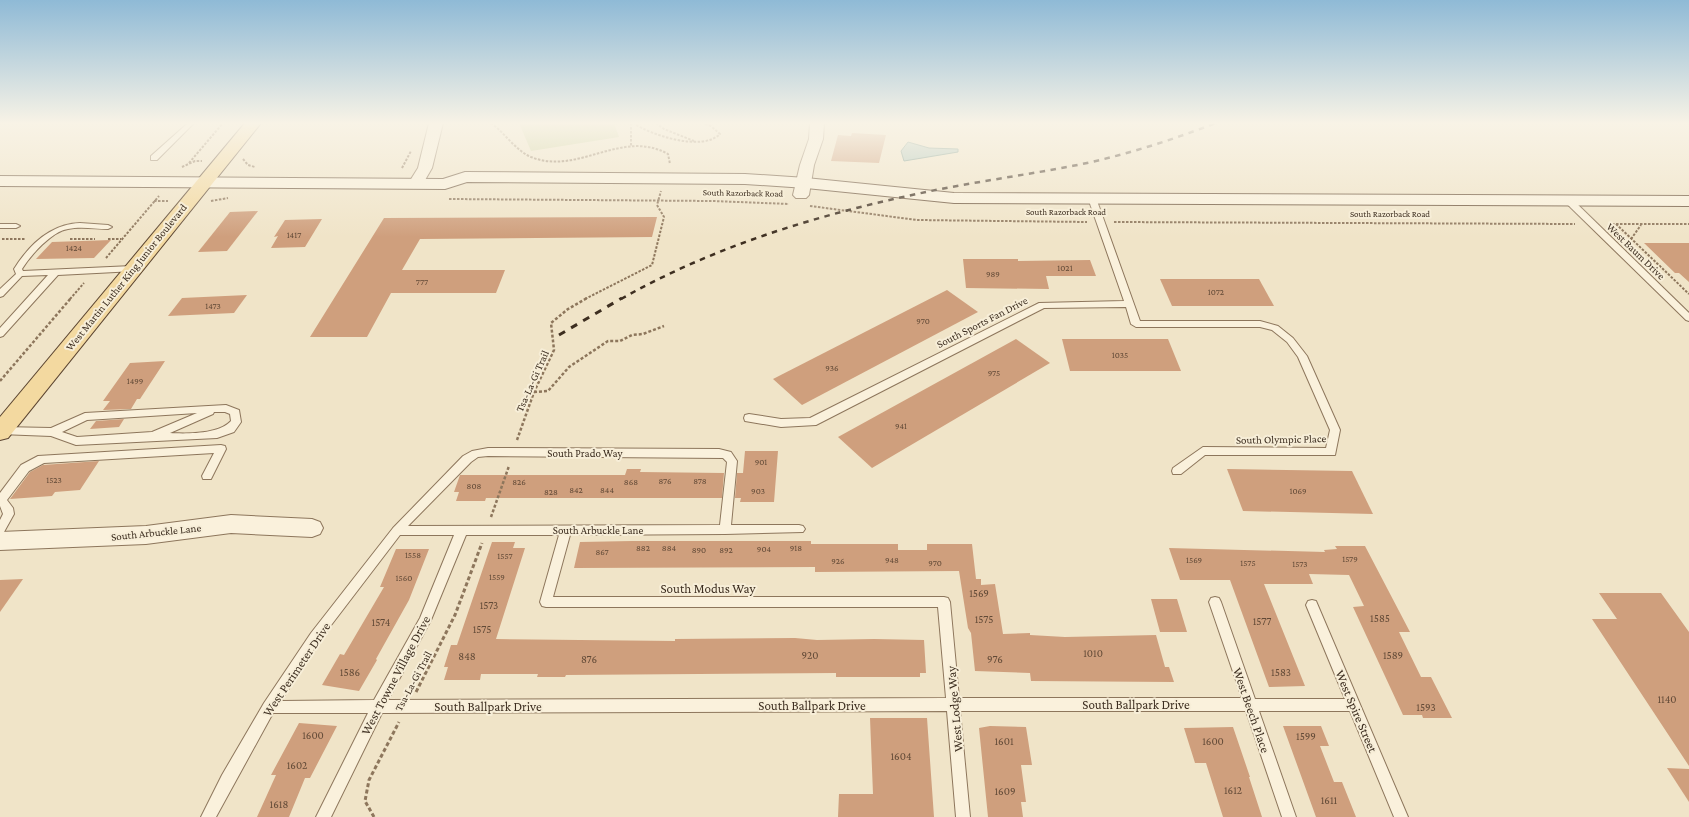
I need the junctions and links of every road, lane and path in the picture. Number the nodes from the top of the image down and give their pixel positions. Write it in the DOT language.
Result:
graph roads {
  1 [pos="190,161"];
  2 [pos="221,161"];
  3 [pos="427,161"];
  4 [pos="670,161"];
  5 [pos="810,161"];
  6 [pos="188,164"];
  7 [pos="0,181"];
  8 [pos="204,182"];
  9 [pos="416,184"];
  10 [pos="663,185"];
  11 [pos="802,189"];
  12 [pos="222,200"];
  13 [pos="1568,200"];
  14 [pos="168,201"];
  15 [pos="212,201"];
  16 [pos="1689,201"];
  17 [pos="1094,205"];
  18 [pos="1582,214"];
  19 [pos="1689,215"];
  20 [pos="1616,224"];
  21 [pos="1641,224"];
  22 [pos="0,226"];
  23 [pos="16,226"];
  24 [pos="108,227"];
  25 [pos="1631,239"];
  26 [pos="132,270"];
  27 [pos="95,271"];
  28 [pos="56,272"];
  29 [pos="20,274"];
  30 [pos="0,294"];
  31 [pos="1689,294"];
  32 [pos="1129,304"];
  33 [pos="1689,318"];
  34 [pos="664,326"];
  35 [pos="0,334"];
  36 [pos="0,381"];
  37 [pos="534,392"];
  38 [pos="215,410"];
  39 [pos="749,418"];
  40 [pos="0,431"];
  41 [pos="52,432"];
  42 [pos="154,436"];
  43 [pos="514,452"];
  44 [pos="1177,471"];
  45 [pos="207,476"];
  46 [pos="312,528"];
  47 [pos="0,529"];
  48 [pos="798,529"];
  49 [pos="462,530"];
  50 [pos="487,530"];
  51 [pos="566,530"];
  52 [pos="725,530"];
  53 [pos="398,531"];
  54 [pos="0,541"];
  55 [pos="944,602"];
  56 [pos="1215,602"];
  57 [pos="1312,605"];
  58 [pos="954,705"];
  59 [pos="1251,705"];
  60 [pos="1354,705"];
  61 [pos="378,706"];
  62 [pos="408,706"];
  63 [pos="269,707"];
  64 [pos="208,817"];
  65 [pos="323,817"];
  66 [pos="374,817"];
  67 [pos="963,817"];
  68 [pos="1289,817"];
  69 [pos="1401,817"];
  1 -- 6 [label="path"];
  2 -- 8 [label="main road, West Martin Luther King Junior Boulevard"];
  3 -- 9 [label="street"];
  4 -- 10 [label="path, Tsa-La-Gi Trail"];
  5 -- 11 [label="street"];
  7 -- 8 [label="main road, South Razorback Road"];
  8 -- 9 [label="main road, South Razorback Road"];
  8 -- 26 [label="main road, West Martin Luther King Junior Boulevard"];
  9 -- 10 [label="main road, South Razorback Road"];
  10 -- 11 [label="main road, South Razorback Road"];
  10 -- 37 [label="path, Tsa-La-Gi Trail"];
  11 -- 17 [label="main road, South Razorback Road"];
  12 -- 15 [label="path"];
  13 -- 16 [label="main road, South Razorback Road"];
  13 -- 17 [label="main road, South Razorback Road"];
  13 -- 18 [label="lane, West Baum Drive"];
  14 -- 27 [label="path"];
  17 -- 18 [label="main road, South Razorback Road"];
  17 -- 32 [label="lane"];
  18 -- 19 [label="main road, South Razorback Road"];
  18 -- 33 [label="lane, West Baum Drive"];
  20 -- 25 [label="path"];
  21 -- 25 [label="path"];
  22 -- 23 [label="lane"];
  24 -- 29 [label="lane"];
  25 -- 31 [label="path"];
  26 -- 27 [label="lane"];
  26 -- 40 [label="main road, West Martin Luther King Junior Boulevard"];
  27 -- 28 [label="lane"];
  27 -- 36 [label="path"];
  28 -- 29 [label="lane"];
  28 -- 35 [label="lane"];
  29 -- 30 [label="lane"];
  32 -- 39 [label="lane, South Sports Fan Drive"];
  32 -- 44 [label="lane, South Olympic Place"];
  34 -- 37 [label="path"];
  37 -- 43 [label="path, Tsa-La-Gi Trail"];
  38 -- 41 [label="lane"];
  38 -- 42 [label="lane"];
  38 -- 42 [label="lane"];
  40 -- 41 [label="lane"];
  41 -- 42 [label="lane"];
  43 -- 50 [label="path, Tsa-La-Gi Trail"];
  43 -- 52 [label="lane, South Prado Way"];
  43 -- 53 [label="lane, South Prado Way"];
  45 -- 47 [label="lane"];
  46 -- 54 [label="street, South Arbuckle Lane"];
  48 -- 52 [label="lane, South Arbuckle Lane"];
  49 -- 50 [label="lane, South Arbuckle Lane"];
  49 -- 53 [label="lane, South Arbuckle Lane"];
  49 -- 61 [label="lane, West Towne Village Drive"];
  50 -- 51 [label="lane, South Arbuckle Lane"];
  50 -- 62 [label="path, Tsa-La-Gi Trail"];
  51 -- 52 [label="lane, South Arbuckle Lane"];
  51 -- 55 [label="lane, South Modus Way"];
  53 -- 63 [label="lane, West Perimeter Drive"];
  55 -- 58 [label="lane, West Lodge Way"];
  56 -- 59 [label="lane, West Beech Place"];
  57 -- 60 [label="lane, West Spire Street"];
  58 -- 59 [label="lane, South Ballpark Drive"];
  58 -- 62 [label="lane, South Ballpark Drive"];
  58 -- 67 [label="lane, West Lodge Way"];
  59 -- 60 [label="lane, South Ballpark Drive"];
  59 -- 68 [label="lane, West Beech Place"];
  60 -- 69 [label="lane, West Spire Street"];
  61 -- 62 [label="lane, South Ballpark Drive"];
  61 -- 63 [label="lane, South Ballpark Drive"];
  61 -- 65 [label="lane, West Towne Village Drive"];
  62 -- 66 [label="path, Tsa-La-Gi Trail"];
  63 -- 64 [label="lane, West Perimeter Drive"];
}
